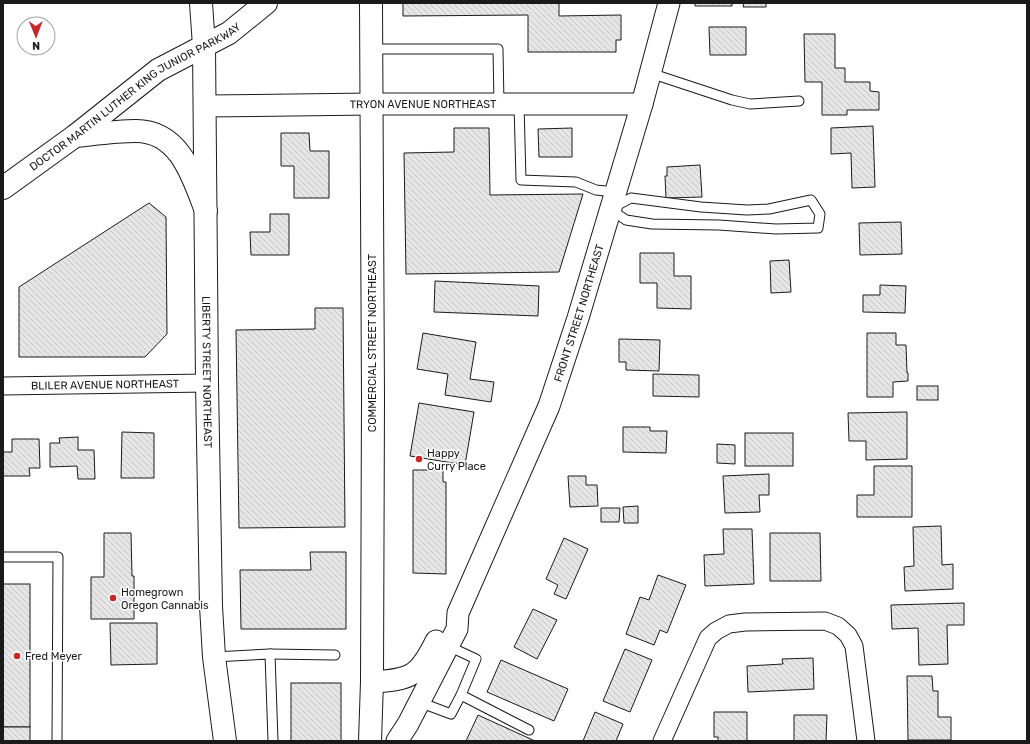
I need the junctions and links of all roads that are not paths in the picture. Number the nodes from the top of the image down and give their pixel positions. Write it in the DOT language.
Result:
graph roads {
  1 [pos="201,3"];
  2 [pos="266,3"];
  3 [pos="371,3"];
  4 [pos="670,3"];
  5 [pos="204,46"];
  6 [pos="371,49"];
  7 [pos="650,73"];
  8 [pos="799,101"];
  9 [pos="371,104"];
  10 [pos="499,104"];
  11 [pos="519,104"];
  12 [pos="642,104"];
  13 [pos="205,106"];
  14 [pos="75,136"];
  15 [pos="3,188"];
  16 [pos="613,200"];
  17 [pos="206,211"];
  18 [pos="207,383"];
  19 [pos="3,386"];
  20 [pos="3,557"];
  21 [pos="458,613"];
  22 [pos="448,646"];
  23 [pos="270,654"];
  24 [pos="335,655"];
  25 [pos="214,657"];
  26 [pos="372,682"];
  27 [pos="461,694"];
  28 [pos="419,702"];
  29 [pos="529,730"];
  30 [pos="57,741"];
  31 [pos="225,741"];
  32 [pos="273,741"];
  33 [pos="370,741"];
  34 [pos="397,741"];
  35 [pos="662,741"];
  36 [pos="866,741"];
  1 -- 5 [label="main road, LIBERTY STREET NORTHEAST"];
  2 -- 5 [label="main road, DOCTOR MARTIN LUTHER KING JUNIOR PARKWAY"];
  3 -- 6 [label="main road, COMMERCIAL STREET NORTHEAST"];
  4 -- 7 [label="street, FRONT STREET NORTHEAST"];
  5 -- 13 [label="main road, LIBERTY STREET NORTHEAST"];
  5 -- 14 [label="main road, DOCTOR MARTIN LUTHER KING JUNIOR PARKWAY"];
  6 -- 9 [label="main road, COMMERCIAL STREET NORTHEAST"];
  6 -- 10 [label="lane"];
  7 -- 8 [label="lane"];
  7 -- 12 [label="street, FRONT STREET NORTHEAST"];
  9 -- 10 [label="street, TRYON AVENUE NORTHEAST"];
  9 -- 13 [label="street, TRYON AVENUE NORTHEAST"];
  9 -- 26 [label="main road, COMMERCIAL STREET NORTHEAST"];
  10 -- 11 [label="street, TRYON AVENUE NORTHEAST"];
  11 -- 12 [label="street, TRYON AVENUE NORTHEAST"];
  11 -- 16 [label="lane"];
  12 -- 16 [label="street, FRONT STREET NORTHEAST"];
  13 -- 17 [label="main road, LIBERTY STREET NORTHEAST"];
  14 -- 15 [label="main road, DOCTOR MARTIN LUTHER KING JUNIOR PARKWAY"];
  14 -- 17 [label="main road"];
  16 -- 16 [label="lane"];
  16 -- 21 [label="street, FRONT STREET NORTHEAST"];
  17 -- 18 [label="main road, LIBERTY STREET NORTHEAST"];
  18 -- 19 [label="street, BLILER AVENUE NORTHEAST"];
  18 -- 25 [label="main road, LIBERTY STREET NORTHEAST"];
  20 -- 30 [label="lane"];
  21 -- 22 [label="street, FRONT STREET NORTHEAST"];
  21 -- 26 [label="street, FRONT STREET NORTHEAST"];
  22 -- 27 [label="lane"];
  22 -- 28 [label="street, FRONT STREET NORTHEAST"];
  23 -- 24 [label="lane"];
  23 -- 25 [label="lane"];
  23 -- 32 [label="lane"];
  25 -- 31 [label="main road, LIBERTY STREET NORTHEAST"];
  26 -- 33 [label="main road"];
  27 -- 28 [label="lane"];
  27 -- 29 [label="lane"];
  28 -- 34 [label="street, FRONT STREET NORTHEAST"];
  35 -- 36 [label="street"];
}
